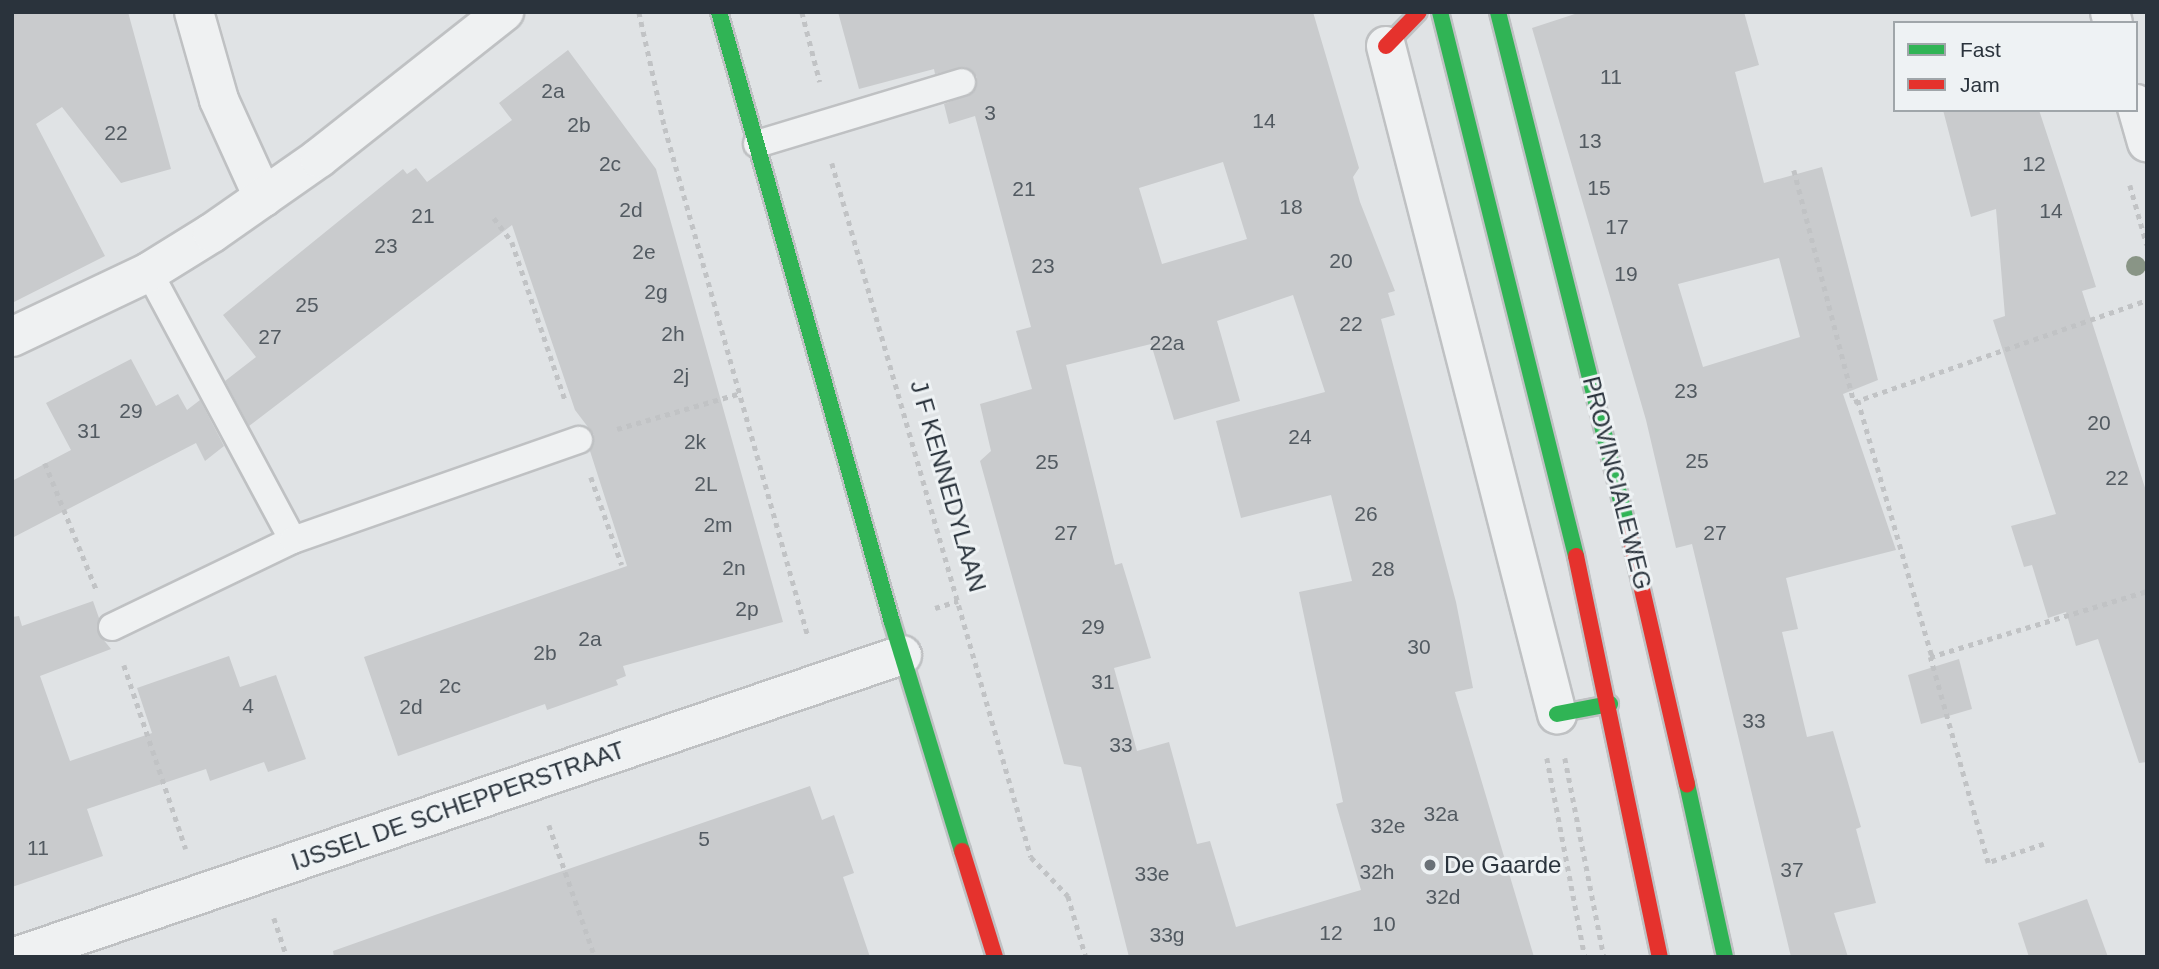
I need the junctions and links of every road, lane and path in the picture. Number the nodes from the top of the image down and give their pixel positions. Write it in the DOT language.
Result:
graph roads {
  1 [pos="194,12"];
  2 [pos="504,12"];
  3 [pos="639,12"];
  4 [pos="719,12"];
  5 [pos="802,12"];
  6 [pos="1419,12"];
  7 [pos="1440,12"];
  8 [pos="1498,12"];
  9 [pos="1386,46"];
  10 [pos="962,82"];
  11 [pos="2138,111"];
  12 [pos="821,124"];
  13 [pos="2147,142"];
  14 [pos="757,144"];
  15 [pos="1794,170"];
  16 [pos="263,197"];
  17 [pos="494,218"];
  18 [pos="149,272"];
  19 [pos="2147,300"];
  20 [pos="12,337"];
  21 [pos="741,393"];
  22 [pos="1858,400"];
  23 [pos="579,440"];
  24 [pos="45,463"];
  25 [pos="293,540"];
  26 [pos="622,565"];
  27 [pos="2147,591"];
  28 [pos="112,626"];
  29 [pos="902,655"];
  30 [pos="1932,656"];
  31 [pos="832,679"];
  32 [pos="1610,704"];
  33 [pos="1557,714"];
  34 [pos="546,815"];
  35 [pos="2044,844"];
  36 [pos="200,893"];
  37 [pos="270,907"];
  38 [pos="15,957"];
  39 [pos="287,957"];
  40 [pos="595,957"];
  41 [pos="995,957"];
  42 [pos="1086,957"];
  43 [pos="1604,957"];
  44 [pos="1660,957"];
  45 [pos="1725,957"];
  1 -- 16 [label="street"];
  2 -- 16 [label="street"];
  3 -- 21 [label="path"];
  4 -- 14 [label="street"];
  5 -- 12 [label="path, J F KENNEDYLAAN"];
  6 -- 9 [label="street"];
  7 -- 32 [label="street"];
  8 -- 45 [label="street, PROVINCIALEWEG"];
  9 -- 33 [label="street"];
  10 -- 12 [label="lane"];
  11 -- 13 [label="street"];
  12 -- 14 [label="lane"];
  12 -- 42 [label="path, J F KENNEDYLAAN"];
  14 -- 29 [label="street"];
  15 -- 22 [label="path"];
  16 -- 18 [label="street"];
  17 -- 23 [label="path"];
  18 -- 20 [label="street"];
  18 -- 25 [label="lane"];
  19 -- 22 [label="path"];
  21 -- 23 [label="path"];
  21 -- 31 [label="path"];
  22 -- 30 [label="path"];
  23 -- 25 [label="lane"];
  23 -- 26 [label="path"];
  24 -- 28 [label="path"];
  25 -- 28 [label="lane"];
  27 -- 30 [label="path"];
  28 -- 36 [label="path"];
  29 -- 31 [label="street, IJSSEL DE SCHEPPERSTRAAT"];
  29 -- 41 [label="street"];
  30 -- 35 [label="path"];
  31 -- 36 [label="street, IJSSEL DE SCHEPPERSTRAAT"];
  32 -- 33 [label="street"];
  32 -- 44 [label="street"];
  33 -- 43 [label="path"];
  34 -- 40 [label="path"];
  36 -- 38 [label="street, IJSSEL DE SCHEPPERSTRAAT"];
  37 -- 39 [label="path"];
}
